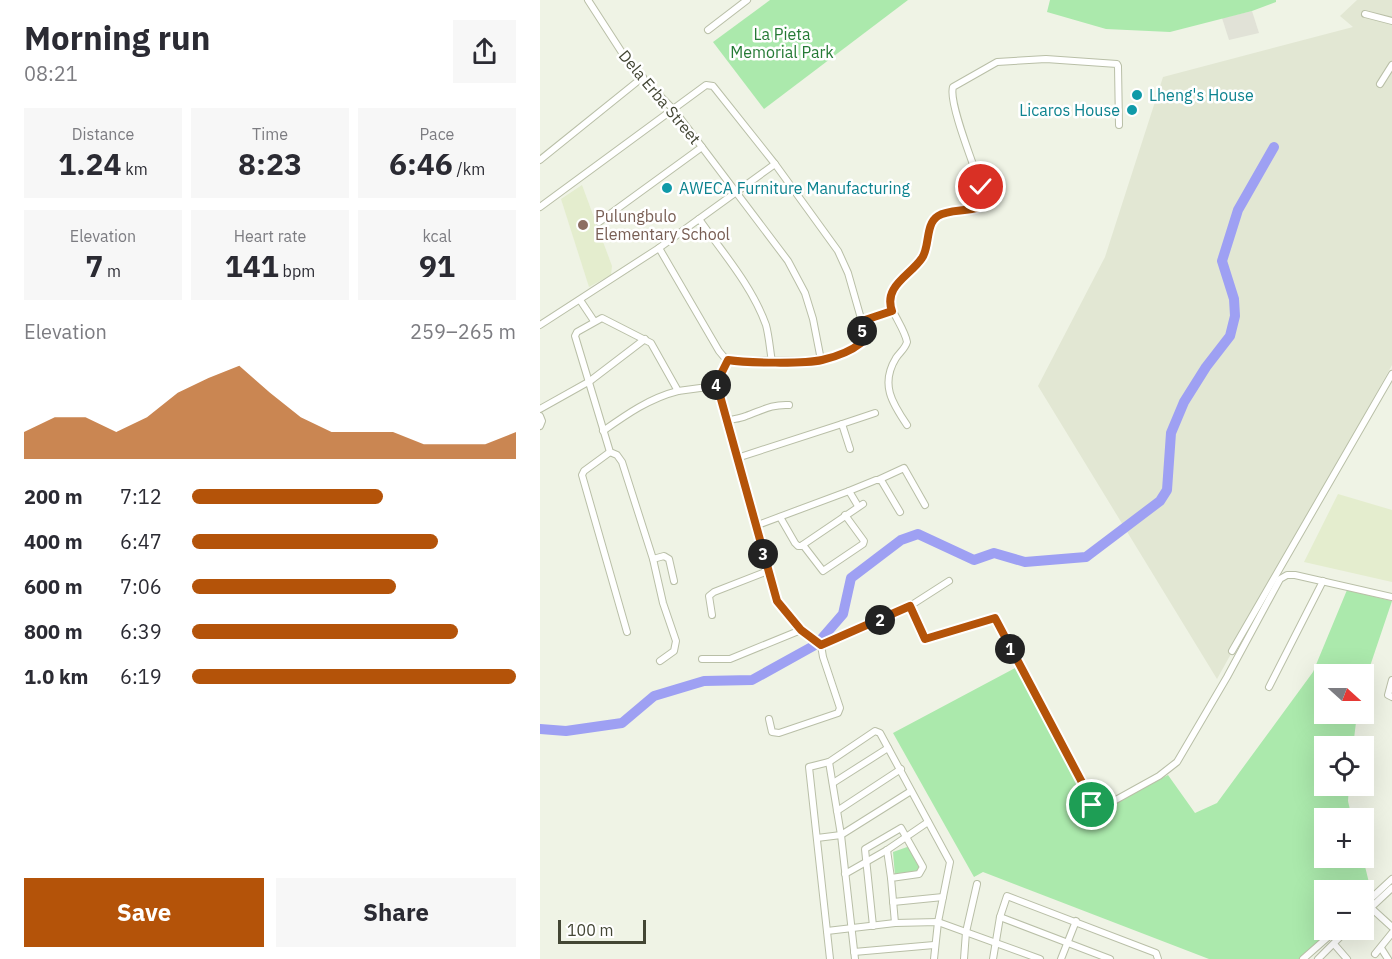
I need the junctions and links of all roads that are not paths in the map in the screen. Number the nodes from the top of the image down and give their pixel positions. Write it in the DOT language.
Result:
graph roads {
  1 [pos="588,0"];
  2 [pos="747,0"];
  3 [pos="1365,15"];
  4 [pos="1392,21"];
  5 [pos="708,30"];
  6 [pos="1391,67"];
  7 [pos="643,77"];
  8 [pos="1380,84"];
  9 [pos="674,110"];
  10 [pos="1119,125"];
  11 [pos="702,147"];
  12 [pos="540,160"];
  13 [pos="775,164"];
  14 [pos="736,192"];
  15 [pos="540,207"];
  16 [pos="699,219"];
  17 [pos="599,222"];
  18 [pos="659,248"];
  19 [pos="580,300"];
  20 [pos="892,311"];
  21 [pos="594,321"];
  22 [pos="862,321"];
  23 [pos="540,325"];
  24 [pos="645,339"];
  25 [pos="728,360"];
  26 [pos="821,360"];
  27 [pos="772,362"];
  28 [pos="1392,374"];
  29 [pos="590,381"];
  30 [pos="715,386"];
  31 [pos="678,391"];
  32 [pos="789,405"];
  33 [pos="540,409"];
  34 [pos="875,413"];
  35 [pos="540,416"];
  36 [pos="726,421"];
  37 [pos="842,424"];
  38 [pos="907,425"];
  39 [pos="540,426"];
  40 [pos="603,431"];
  41 [pos="850,449"];
  42 [pos="610,452"];
  43 [pos="737,458"];
  44 [pos="878,480"];
  45 [pos="849,491"];
  46 [pos="925,505"];
  47 [pos="900,512"];
  48 [pos="845,515"];
  49 [pos="780,517"];
  50 [pos="755,526"];
  51 [pos="803,545"];
  52 [pos="653,559"];
  53 [pos="1280,568"];
  54 [pos="768,571"];
  55 [pos="1287,575"];
  56 [pos="674,581"];
  57 [pos="949,581"];
  58 [pos="1323,581"];
  59 [pos="1392,597"];
  60 [pos="910,606"];
  61 [pos="712,615"];
  62 [pos="801,630"];
  63 [pos="627,632"];
  64 [pos="819,643"];
  65 [pos="1232,651"];
  66 [pos="702,659"];
  67 [pos="660,661"];
  68 [pos="1392,680"];
  69 [pos="1269,687"];
  70 [pos="1392,697"];
  71 [pos="769,719"];
  72 [pos="888,748"];
  73 [pos="829,762"];
  74 [pos="901,769"];
  75 [pos="833,783"];
  76 [pos="911,791"];
  77 [pos="837,811"];
  78 [pos="928,822"];
  79 [pos="841,835"];
  80 [pos="907,836"];
  81 [pos="817,837"];
  82 [pos="887,850"];
  83 [pos="867,861"];
  84 [pos="845,874"];
  85 [pos="891,878"];
  86 [pos="1392,879"];
  87 [pos="976,884"];
  88 [pos="1392,888"];
  89 [pos="943,897"];
  90 [pos="1374,898"];
  91 [pos="1374,901"];
  92 [pos="893,902"];
  93 [pos="1374,912"];
  94 [pos="999,917"];
  95 [pos="1076,921"];
  96 [pos="938,922"];
  97 [pos="895,923"];
  98 [pos="873,926"];
  99 [pos="1392,927"];
  100 [pos="852,928"];
  101 [pos="827,931"];
  102 [pos="966,932"];
  103 [pos="1392,933"];
  104 [pos="1325,940"];
  105 [pos="1338,940"];
  106 [pos="995,942"];
  107 [pos="1068,942"];
  108 [pos="1334,944"];
  109 [pos="934,945"];
  110 [pos="1381,948"];
  111 [pos="1019,951"];
  112 [pos="1375,954"];
  113 [pos="854,955"];
  114 [pos="830,959"];
  115 [pos="934,959"];
  116 [pos="964,959"];
  117 [pos="993,959"];
  118 [pos="1019,959"];
  119 [pos="1040,959"];
  120 [pos="1061,959"];
  121 [pos="1110,959"];
  122 [pos="1158,959"];
  123 [pos="1303,959"];
  124 [pos="1318,959"];
  125 [pos="1347,959"];
  126 [pos="1388,959"];
  1 -- 7 [label="street, Dela Erba Street"];
  2 -- 5 [label="street"];
  3 -- 4 [label="street"];
  6 -- 8 [label="street"];
  7 -- 9 [label="street, Dela Erba Street"];
  7 -- 12 [label="street"];
  9 -- 11 [label="street, Dela Erba Street"];
  9 -- 13 [label="street"];
  9 -- 15 [label="street"];
  10 -- 20 [label="street"];
  11 -- 14 [label="street, Dela Erba Street"];
  11 -- 17 [label="street"];
  13 -- 14 [label="street"];
  13 -- 22 [label="street"];
  14 -- 16 [label="street"];
  14 -- 26 [label="street, Dela Erba Street"];
  16 -- 18 [label="street"];
  16 -- 27 [label="street"];
  18 -- 19 [label="street"];
  18 -- 25 [label="street"];
  19 -- 21 [label="street"];
  19 -- 23 [label="street"];
  20 -- 22 [label="street"];
  20 -- 38 [label="street"];
  21 -- 24 [label="street"];
  21 -- 29 [label="street"];
  22 -- 26 [label="street"];
  24 -- 29 [label="street"];
  24 -- 31 [label="street"];
  25 -- 27 [label="street"];
  25 -- 30 [label="street"];
  26 -- 27 [label="street"];
  28 -- 53 [label="street"];
  29 -- 33 [label="street"];
  29 -- 40 [label="street"];
  30 -- 31 [label="street"];
  30 -- 36 [label="street"];
  31 -- 40 [label="street"];
  32 -- 36 [label="street"];
  34 -- 37 [label="street"];
  35 -- 39 [label="street"];
  36 -- 43 [label="street"];
  37 -- 41 [label="street"];
  37 -- 43 [label="street"];
  40 -- 42 [label="street"];
  42 -- 52 [label="street"];
  42 -- 63 [label="street"];
  43 -- 50 [label="street"];
  44 -- 45 [label="street"];
  44 -- 46 [label="street"];
  44 -- 47 [label="street"];
  45 -- 48 [label="street"];
  45 -- 49 [label="street"];
  48 -- 51 [label="street"];
  48 -- 51 [label="street"];
  49 -- 50 [label="street"];
  49 -- 51 [label="street"];
  50 -- 54 [label="street"];
  52 -- 56 [label="street"];
  52 -- 67 [label="street"];
  53 -- 55 [label="street"];
  53 -- 65 [label="street"];
  54 -- 61 [label="street"];
  54 -- 62 [label="street"];
  55 -- 58 [label="street"];
  55 -- 60 [label="street"];
  57 -- 60 [label="street"];
  58 -- 59 [label="street"];
  58 -- 69 [label="street"];
  60 -- 64 [label="street"];
  62 -- 64 [label="street"];
  62 -- 66 [label="street"];
  64 -- 71 [label="street"];
  68 -- 70 [label="street"];
  72 -- 73 [label="street"];
  72 -- 74 [label="street"];
  72 -- 75 [label="street"];
  73 -- 75 [label="street"];
  73 -- 81 [label="street"];
  74 -- 76 [label="street"];
  74 -- 77 [label="street"];
  75 -- 77 [label="street"];
  76 -- 78 [label="street"];
  76 -- 79 [label="street"];
  77 -- 79 [label="street"];
  78 -- 80 [label="street"];
  78 -- 89 [label="street"];
  79 -- 81 [label="street"];
  79 -- 84 [label="street"];
  80 -- 82 [label="street"];
  80 -- 83 [label="street"];
  80 -- 85 [label="street"];
  81 -- 101 [label="street"];
  82 -- 83 [label="street"];
  82 -- 85 [label="street"];
  83 -- 84 [label="street"];
  83 -- 98 [label="street"];
  84 -- 100 [label="street"];
  85 -- 92 [label="street"];
  86 -- 90 [label="street"];
  87 -- 102 [label="street"];
  88 -- 91 [label="street"];
  89 -- 92 [label="street"];
  89 -- 96 [label="street"];
  92 -- 97 [label="street"];
  93 -- 99 [label="street"];
  94 -- 95 [label="street"];
  94 -- 106 [label="street"];
  94 -- 107 [label="street"];
  95 -- 107 [label="street"];
  95 -- 122 [label="street"];
  96 -- 97 [label="street"];
  96 -- 102 [label="street"];
  96 -- 109 [label="street"];
  97 -- 98 [label="street"];
  98 -- 100 [label="street"];
  100 -- 101 [label="street"];
  100 -- 113 [label="street"];
  101 -- 114 [label="street"];
  102 -- 106 [label="street"];
  102 -- 116 [label="street"];
  103 -- 110 [label="street"];
  104 -- 123 [label="street"];
  105 -- 108 [label="street"];
  106 -- 111 [label="street"];
  106 -- 117 [label="street"];
  107 -- 120 [label="street"];
  107 -- 121 [label="street"];
  108 -- 124 [label="street"];
  108 -- 125 [label="street"];
  109 -- 113 [label="street"];
  109 -- 115 [label="street"];
  110 -- 112 [label="street"];
  110 -- 126 [label="street"];
  111 -- 118 [label="street"];
  111 -- 119 [label="street"];
}
